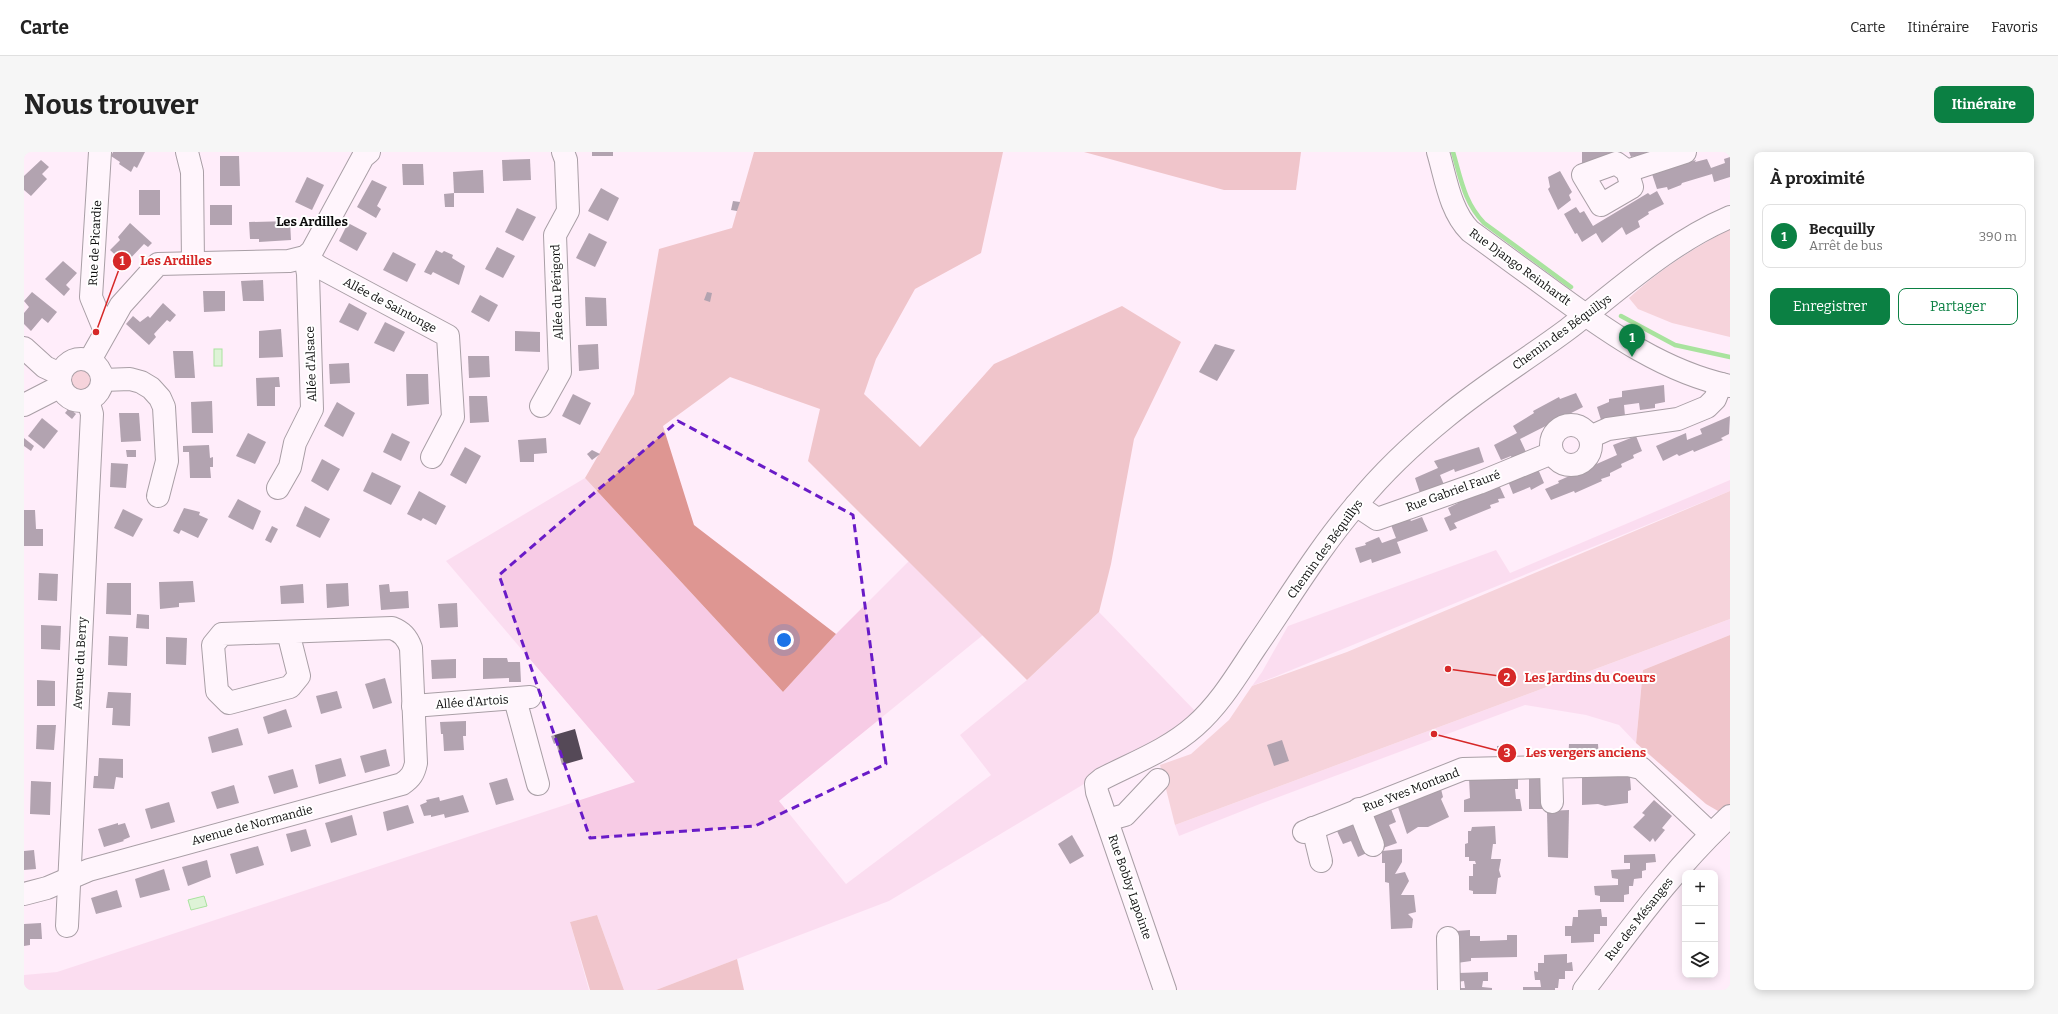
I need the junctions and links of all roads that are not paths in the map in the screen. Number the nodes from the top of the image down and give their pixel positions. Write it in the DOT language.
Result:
graph roads {
  1 [pos="100,152"];
  2 [pos="187,152"];
  3 [pos="369,152"];
  4 [pos="563,152"];
  5 [pos="1438,152"];
  6 [pos="1685,152"];
  7 [pos="1627,171"];
  8 [pos="1730,217"];
  9 [pos="306,257"];
  10 [pos="193,263"];
  11 [pos="1585,315"];
  12 [pos="105,331"];
  13 [pos="24,348"];
  14 [pos="90,360"];
  15 [pos="61,380"];
  16 [pos="103,380"];
  17 [pos="1726,385"];
  18 [pos="88,400"];
  19 [pos="24,405"];
  20 [pos="541,406"];
  21 [pos="1590,437"];
  22 [pos="1552,453"];
  23 [pos="432,457"];
  24 [pos="278,488"];
  25 [pos="158,496"];
  26 [pos="1356,505"];
  27 [pos="288,632"];
  28 [pos="413,706"];
  29 [pos="1551,767"];
  30 [pos="1158,780"];
  31 [pos="538,784"];
  32 [pos="1096,784"];
  33 [pos="1552,802"];
  34 [pos="1360,809"];
  35 [pos="1730,816"];
  36 [pos="1106,820"];
  37 [pos="1711,834"];
  38 [pos="1373,844"];
  39 [pos="1321,861"];
  40 [pos="70,878"];
  41 [pos="24,894"];
  42 [pos="67,926"];
  43 [pos="1448,938"];
  44 [pos="1165,990"];
  45 [pos="1449,990"];
  46 [pos="1584,990"];
  1 -- 12 [label="street, Rue de Picardie"];
  2 -- 10 [label="street"];
  3 -- 9 [label="street"];
  4 -- 20 [label="street, Allée du Périgord"];
  5 -- 11 [label="street, Rue Django Reinhardt"];
  6 -- 7 [label="street"];
  8 -- 11 [label="street, Chemin des Béquillys"];
  9 -- 10 [label="street"];
  9 -- 23 [label="street, Allée de Saintonge"];
  9 -- 24 [label="street, Allée d'Alsace"];
  10 -- 12 [label="street"];
  11 -- 17 [label="street, Rue Django Reinhardt"];
  11 -- 26 [label="street, Chemin des Béquillys"];
  12 -- 14 [label="street"];
  13 -- 15 [label="street"];
  14 -- 15 [label="street"];
  14 -- 16 [label="street"];
  15 -- 18 [label="street"];
  15 -- 19 [label="street"];
  16 -- 18 [label="street"];
  16 -- 25 [label="street"];
  17 -- 21 [label="street"];
  18 -- 40 [label="street, Avenue du Berry"];
  21 -- 22 [label="street"];
  21 -- 22 [label="street"];
  22 -- 26 [label="street, Rue Gabriel Fauré"];
  26 -- 32 [label="street, Chemin des Béquillys"];
  27 -- 28 [label="street, Avenue de Normandie"];
  28 -- 31 [label="street, Allée d'Artois"];
  28 -- 40 [label="street, Avenue de Normandie"];
  29 -- 33 [label="street"];
  29 -- 34 [label="street, Rue Yves Montand"];
  29 -- 37 [label="street, Rue Yves Montand"];
  30 -- 36 [label="street"];
  32 -- 36 [label="street, Rue Bobby Lapointe"];
  34 -- 38 [label="street"];
  34 -- 39 [label="street, Rue Yves Montand"];
  35 -- 37 [label="street, Rue des Mésanges"];
  36 -- 44 [label="street, Rue Bobby Lapointe"];
  37 -- 46 [label="street, Rue des Mésanges"];
  40 -- 41 [label="street, Avenue de Normandie"];
  40 -- 42 [label="street, Avenue du Berry"];
  43 -- 45 [label="street"];
}
